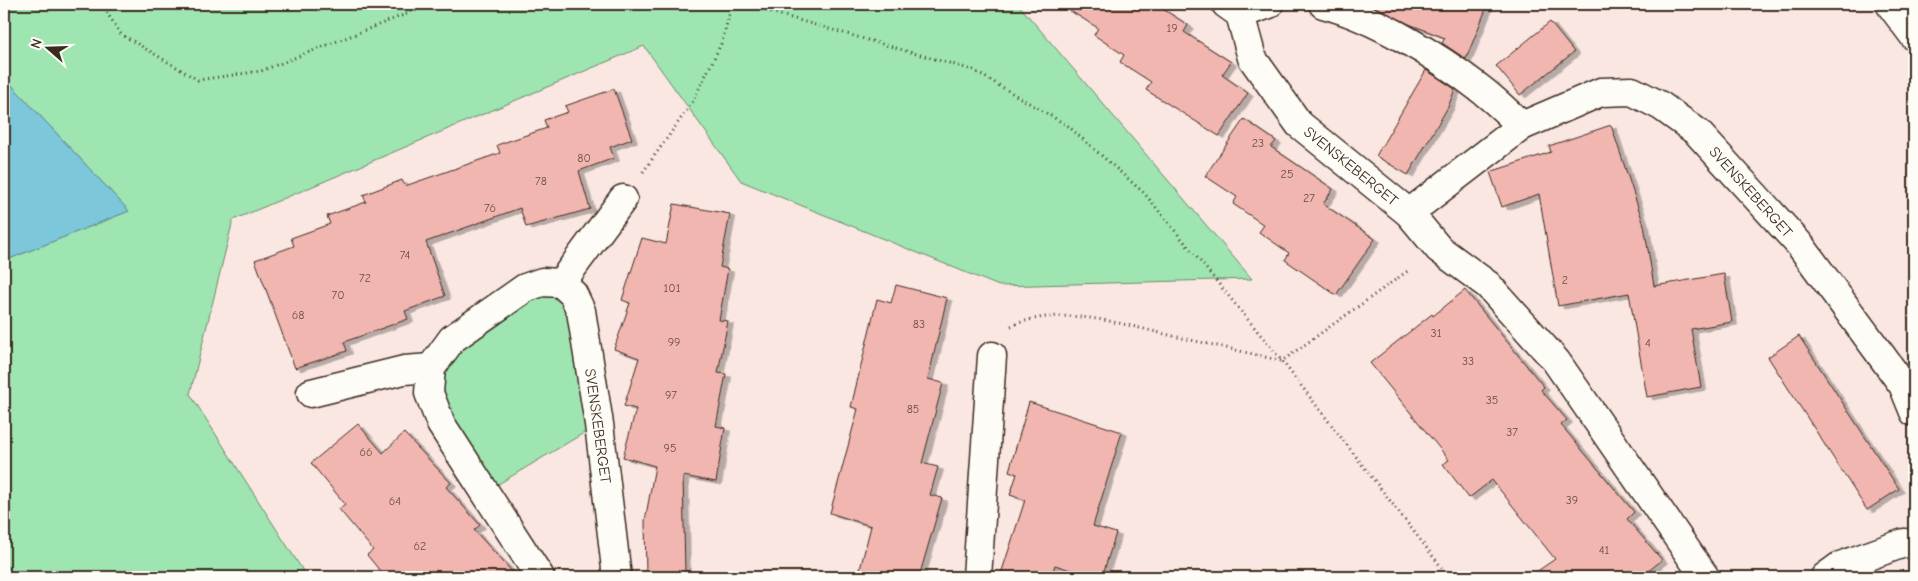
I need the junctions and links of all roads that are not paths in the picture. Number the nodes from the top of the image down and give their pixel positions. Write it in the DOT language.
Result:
graph roads {
  1 [pos="1269,4"];
  2 [pos="1323,4"];
  3 [pos="1890,4"];
  4 [pos="1233,9"];
  5 [pos="1914,36"];
  6 [pos="1522,126"];
  7 [pos="624,200"];
  8 [pos="1408,212"];
  9 [pos="561,283"];
  10 [pos="992,356"];
  11 [pos="431,368"];
  12 [pos="311,393"];
  13 [pos="1914,412"];
  14 [pos="1914,544"];
  15 [pos="540,577"];
  16 [pos="617,577"];
  17 [pos="977,577"];
  18 [pos="1705,577"];
  19 [pos="1825,577"];
  1 -- 4 [label="street, SVENSKEBERGET"];
  2 -- 6 [label="street"];
  3 -- 5 [label="street"];
  4 -- 8 [label="street, SVENSKEBERGET"];
  6 -- 8 [label="street, SVENSKEBERGET"];
  6 -- 13 [label="street, SVENSKEBERGET"];
  7 -- 9 [label="street"];
  8 -- 18 [label="street, SVENSKEBERGET"];
  9 -- 11 [label="street"];
  9 -- 16 [label="street, SVENSKEBERGET"];
  10 -- 17 [label="street"];
  11 -- 12 [label="street"];
  11 -- 15 [label="street"];
  14 -- 19 [label="street"];
}
